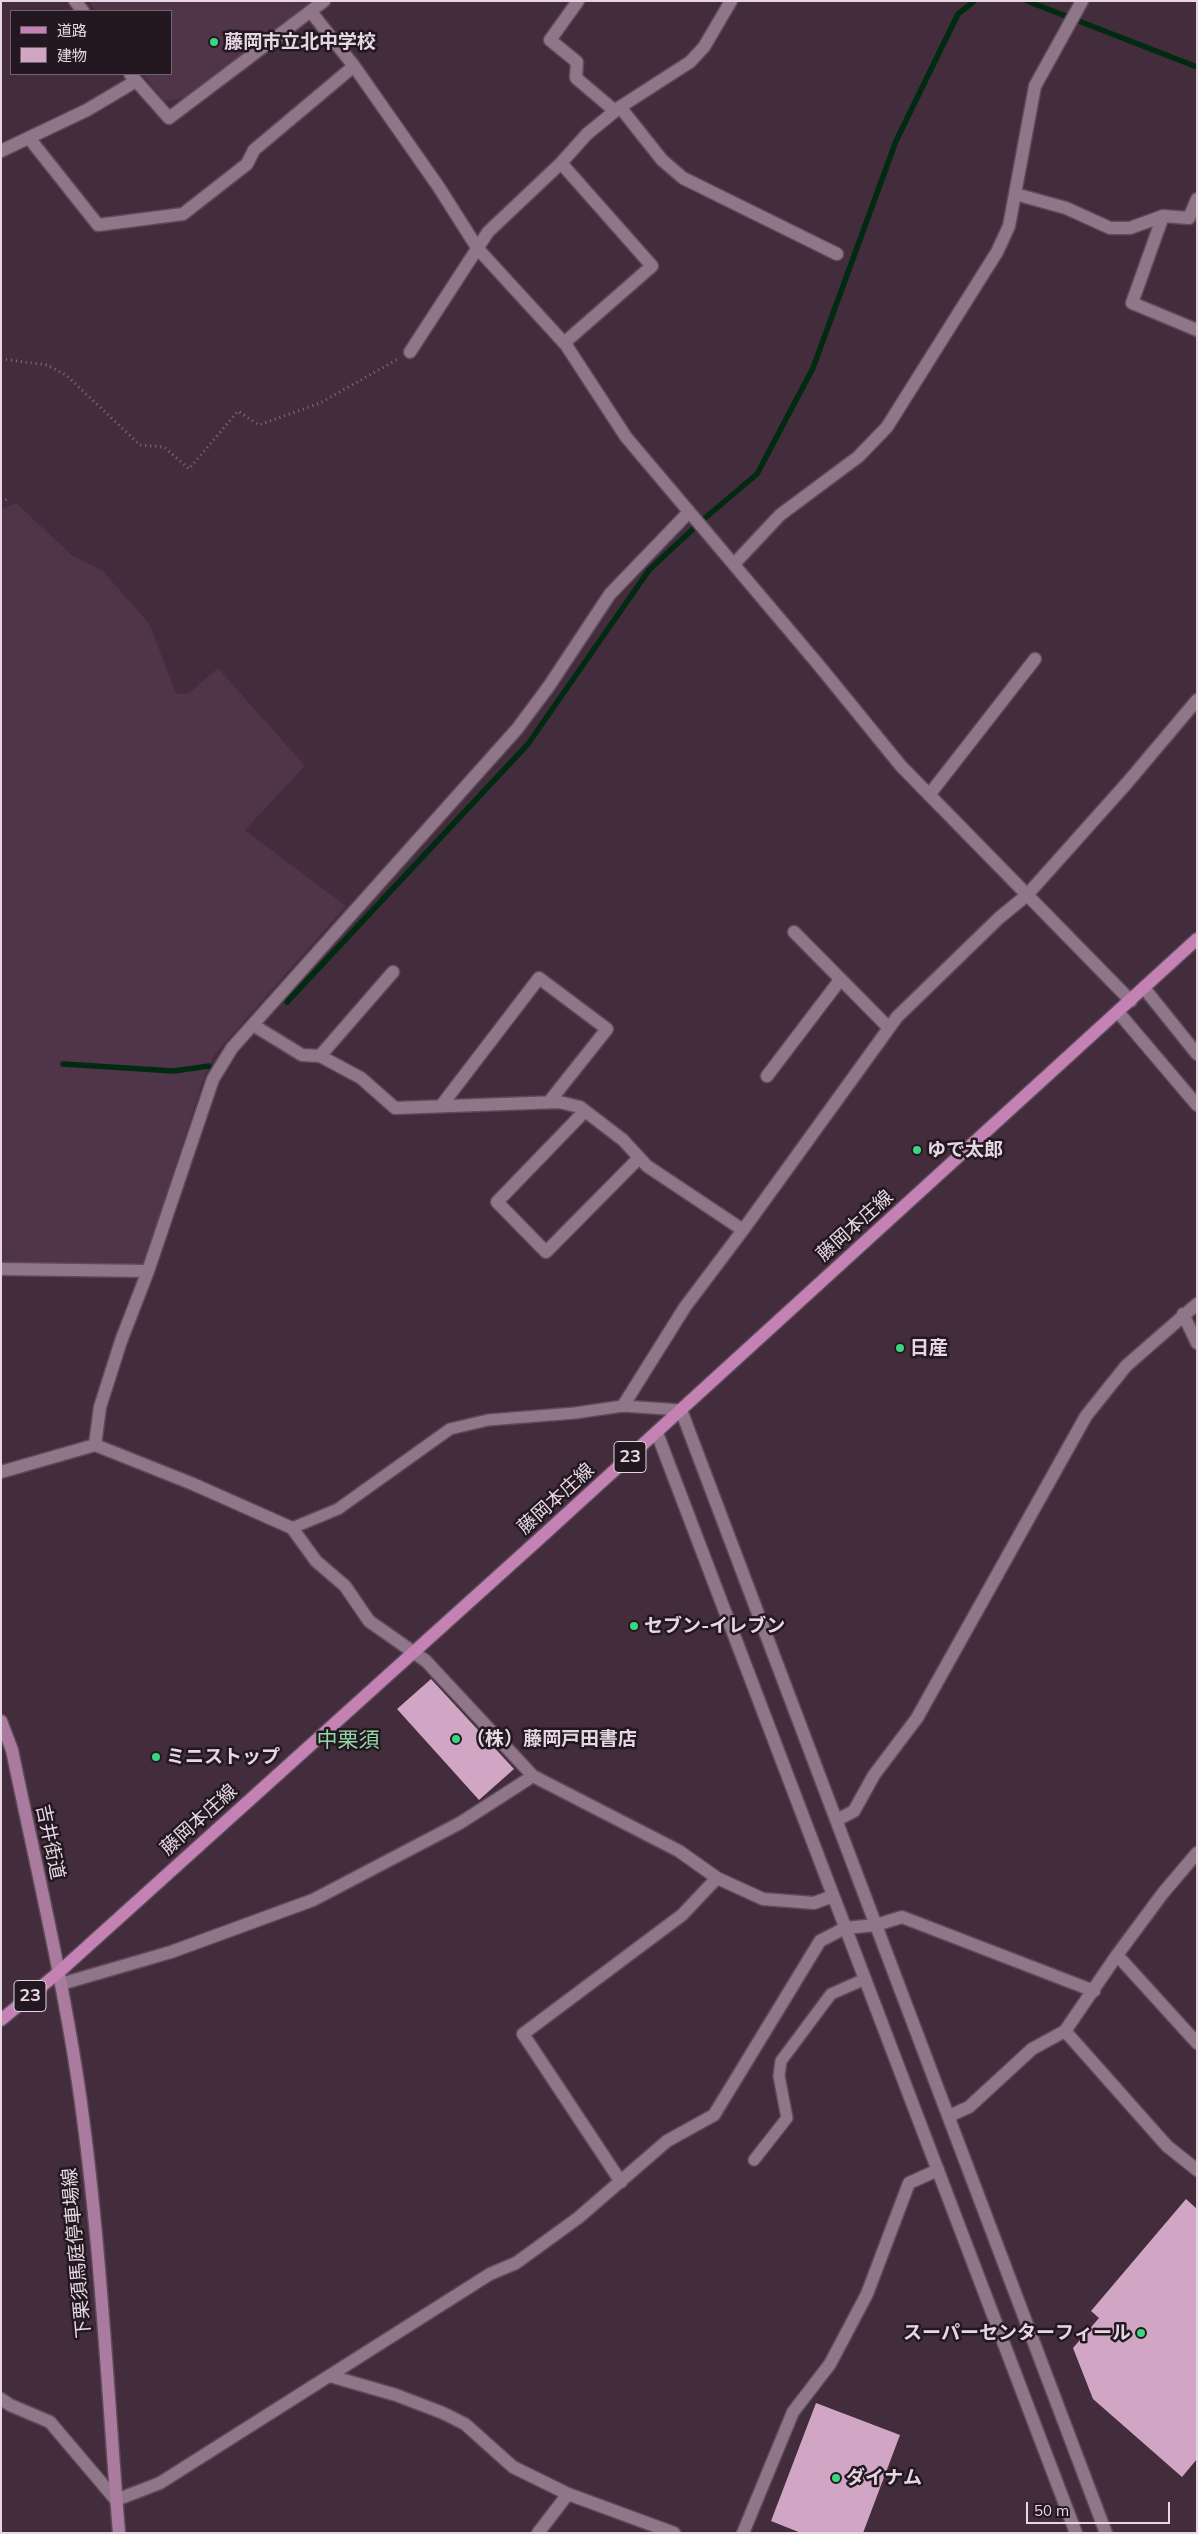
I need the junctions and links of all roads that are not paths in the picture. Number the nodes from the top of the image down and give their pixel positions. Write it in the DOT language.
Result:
graph roads {
  1 [pos="324,1"];
  2 [pos="578,1"];
  3 [pos="731,1"];
  4 [pos="1080,6"];
  5 [pos="311,12"];
  6 [pos="354,66"];
  7 [pos="133,77"];
  8 [pos="618,109"];
  9 [pos="29,138"];
  10 [pos="1,151"];
  11 [pos="561,163"];
  12 [pos="1014,194"];
  13 [pos="1197,200"];
  14 [pos="1163,216"];
  15 [pos="478,249"];
  16 [pos="837,254"];
  17 [pos="1197,330"];
  18 [pos="564,343"];
  19 [pos="410,352"];
  20 [pos="689,512"];
  21 [pos="734,564"];
  22 [pos="1035,658"];
  23 [pos="1197,700"];
  24 [pos="929,795"];
  25 [pos="1027,895"];
  26 [pos="794,932"];
  27 [pos="1197,939"];
  28 [pos="393,972"];
  29 [pos="840,980"];
  30 [pos="1144,988"];
  31 [pos="1131,1000"];
  32 [pos="1118,1012"];
  33 [pos="253,1025"];
  34 [pos="889,1028"];
  35 [pos="1197,1054"];
  36 [pos="320,1056"];
  37 [pos="767,1076"];
  38 [pos="549,1102"];
  39 [pos="1197,1105"];
  40 [pos="441,1106"];
  41 [pos="585,1111"];
  42 [pos="639,1158"];
  43 [pos="744,1230"];
  44 [pos="1,1269"];
  45 [pos="148,1272"];
  46 [pos="1197,1304"];
  47 [pos="1183,1314"];
  48 [pos="1197,1343"];
  49 [pos="623,1406"];
  50 [pos="682,1410"];
  51 [pos="657,1433"];
  52 [pos="95,1445"];
  53 [pos="1,1472"];
  54 [pos="292,1528"];
  55 [pos="415,1651"];
  56 [pos="1,1721"];
  57 [pos="533,1776"];
  58 [pos="837,1820"];
  59 [pos="1197,1853"];
  60 [pos="717,1878"];
  61 [pos="833,1896"];
  62 [pos="876,1925"];
  63 [pos="845,1928"];
  64 [pos="1117,1955"];
  65 [pos="60,1978"];
  66 [pos="865,1979"];
  67 [pos="1094,1991"];
  68 [pos="1,2020"];
  69 [pos="1064,2031"];
  70 [pos="1197,2043"];
  71 [pos="949,2116"];
  72 [pos="754,2160"];
  73 [pos="938,2170"];
  74 [pos="1197,2170"];
  75 [pos="620,2182"];
  76 [pos="330,2376"];
  77 [pos="1,2399"];
  78 [pos="568,2494"];
  79 [pos="116,2500"];
  80 [pos="119,2533"];
  81 [pos="538,2533"];
  82 [pos="674,2533"];
  83 [pos="743,2533"];
  84 [pos="1076,2533"];
  85 [pos="1106,2533"];
  1 -- 5 [label="street"];
  2 -- 8 [label="street"];
  3 -- 8 [label="street"];
  4 -- 12 [label="street"];
  5 -- 6 [label="street"];
  5 -- 7 [label="street"];
  6 -- 9 [label="street"];
  6 -- 15 [label="street"];
  7 -- 9 [label="street"];
  8 -- 11 [label="street"];
  8 -- 16 [label="street"];
  9 -- 10 [label="street"];
  11 -- 15 [label="street"];
  11 -- 18 [label="street"];
  12 -- 14 [label="street"];
  12 -- 21 [label="street"];
  13 -- 14 [label="street"];
  14 -- 17 [label="street"];
  15 -- 18 [label="street"];
  15 -- 19 [label="street"];
  18 -- 20 [label="street"];
  20 -- 21 [label="street"];
  20 -- 33 [label="street"];
  21 -- 24 [label="street"];
  22 -- 24 [label="street"];
  23 -- 25 [label="street"];
  24 -- 25 [label="street"];
  25 -- 31 [label="street"];
  25 -- 34 [label="street"];
  26 -- 29 [label="street"];
  27 -- 30 [label="main road, 藤岡本庄線 / 23"];
  28 -- 36 [label="street"];
  29 -- 34 [label="street"];
  29 -- 37 [label="street"];
  30 -- 31 [label="main road, 藤岡本庄線 / 23"];
  30 -- 35 [label="street"];
  31 -- 32 [label="main road, 藤岡本庄線 / 23"];
  32 -- 39 [label="street"];
  32 -- 50 [label="main road, 藤岡本庄線 / 23"];
  33 -- 36 [label="street"];
  33 -- 45 [label="street"];
  34 -- 43 [label="street"];
  36 -- 40 [label="street"];
  38 -- 40 [label="street"];
  38 -- 40 [label="street"];
  38 -- 41 [label="street"];
  41 -- 42 [label="street"];
  41 -- 42 [label="street"];
  42 -- 43 [label="street"];
  43 -- 49 [label="street"];
  44 -- 45 [label="street"];
  45 -- 52 [label="street"];
  46 -- 47 [label="street"];
  47 -- 48 [label="street"];
  47 -- 58 [label="street"];
  49 -- 50 [label="lane"];
  49 -- 54 [label="lane"];
  50 -- 51 [label="main road, 藤岡本庄線 / 23"];
  50 -- 58 [label="street"];
  51 -- 55 [label="main road, 藤岡本庄線 / 23"];
  51 -- 61 [label="street"];
  52 -- 53 [label="street"];
  52 -- 54 [label="street"];
  54 -- 55 [label="street"];
  55 -- 57 [label="street"];
  55 -- 65 [label="main road, 藤岡本庄線 / 23"];
  56 -- 65 [label="main road, 吉井街道"];
  57 -- 60 [label="street"];
  57 -- 65 [label="street"];
  58 -- 62 [label="street"];
  59 -- 64 [label="street"];
  60 -- 61 [label="street"];
  60 -- 75 [label="street"];
  61 -- 63 [label="street"];
  62 -- 63 [label="street"];
  62 -- 67 [label="street"];
  62 -- 71 [label="street"];
  63 -- 66 [label="street"];
  63 -- 75 [label="street"];
  64 -- 67 [label="street"];
  64 -- 70 [label="street"];
  65 -- 68 [label="main road, 藤岡本庄線 / 23"];
  65 -- 79 [label="main road, 下栗須馬庭停車場線"];
  66 -- 72 [label="lane"];
  66 -- 73 [label="street"];
  67 -- 69 [label="street"];
  69 -- 71 [label="street"];
  69 -- 74 [label="street"];
  71 -- 85 [label="street"];
  73 -- 83 [label="street"];
  73 -- 84 [label="street"];
  75 -- 76 [label="street"];
  76 -- 78 [label="street"];
  76 -- 79 [label="street"];
  77 -- 79 [label="street"];
  78 -- 81 [label="street"];
  78 -- 82 [label="street"];
  79 -- 80 [label="main road, 下栗須馬庭停車場線"];
}
